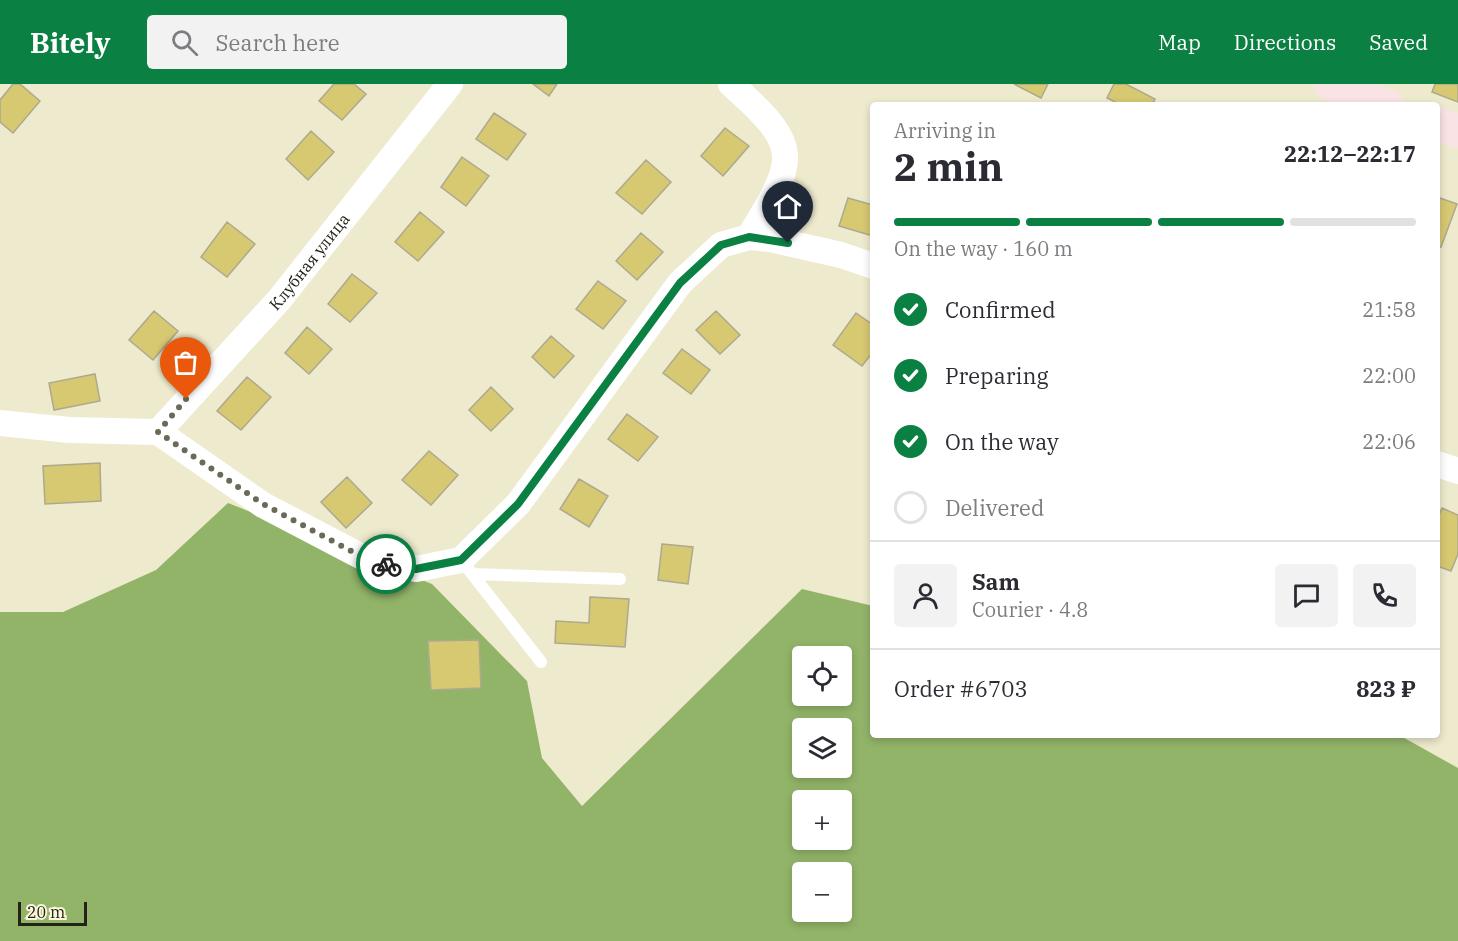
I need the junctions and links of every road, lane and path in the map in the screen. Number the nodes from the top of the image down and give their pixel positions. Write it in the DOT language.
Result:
graph roads {
  1 [pos="450,84"];
  2 [pos="731,84"];
  3 [pos="1330,84"];
  4 [pos="1379,102"];
  5 [pos="1440,124"];
  6 [pos="1458,131"];
  7 [pos="749,237"];
  8 [pos="870,265"];
  9 [pos="0,423"];
  10 [pos="158,432"];
  11 [pos="1440,465"];
  12 [pos="1458,471"];
  13 [pos="467,567"];
  14 [pos="620,579"];
  15 [pos="541,662"];
  1 -- 10 [label="street, Клубная улица"];
  2 -- 7 [label="street"];
  3 -- 4 [label="street"];
  5 -- 6 [label="street"];
  7 -- 8 [label="street"];
  7 -- 13 [label="street"];
  9 -- 10 [label="street"];
  10 -- 13 [label="street"];
  11 -- 12 [label="street"];
  13 -- 14 [label="lane"];
  13 -- 15 [label="lane"];
}
